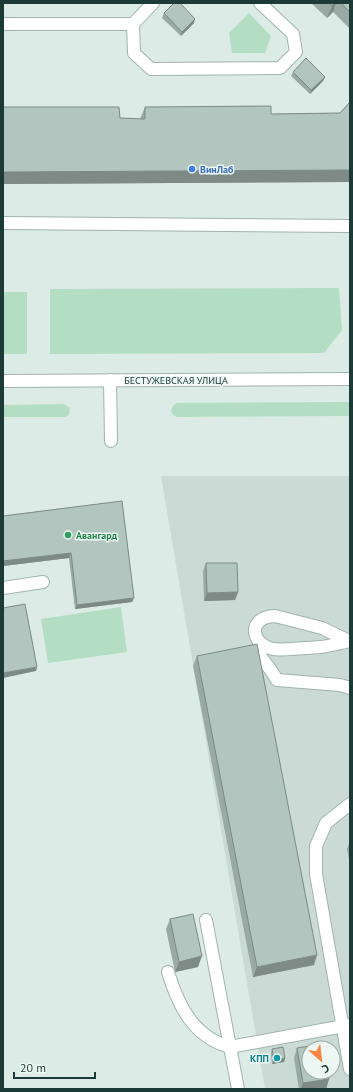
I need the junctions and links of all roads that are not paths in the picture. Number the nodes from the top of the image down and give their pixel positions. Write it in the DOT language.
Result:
graph roads {
  1 [pos="153,3"];
  2 [pos="260,3"];
  3 [pos="3,24"];
  4 [pos="133,24"];
  5 [pos="3,223"];
  6 [pos="350,226"];
  7 [pos="350,379"];
  8 [pos="110,380"];
  9 [pos="3,381"];
  10 [pos="111,441"];
  11 [pos="43,582"];
  12 [pos="3,588"];
  13 [pos="349,641"];
  14 [pos="259,642"];
  15 [pos="350,688"];
  16 [pos="350,804"];
  17 [pos="206,920"];
  18 [pos="168,972"];
  19 [pos="346,1026"];
  20 [pos="230,1047"];
  21 [pos="350,1069"];
  22 [pos="238,1089"];
  1 -- 4 [label="street"];
  2 -- 4 [label="street"];
  3 -- 4 [label="street"];
  5 -- 6 [label="street"];
  7 -- 8 [label="street, БЕСТУЖЕВСКАЯ УЛИЦА"];
  8 -- 9 [label="street, БЕСТУЖЕВСКАЯ УЛИЦА"];
  8 -- 10 [label="street"];
  11 -- 12 [label="street"];
  13 -- 14 [label="street"];
  13 -- 14 [label="street"];
  14 -- 15 [label="street"];
  16 -- 19 [label="street"];
  17 -- 20 [label="street"];
  18 -- 20 [label="street"];
  19 -- 20 [label="street"];
  19 -- 21 [label="street"];
  20 -- 22 [label="street"];
}
